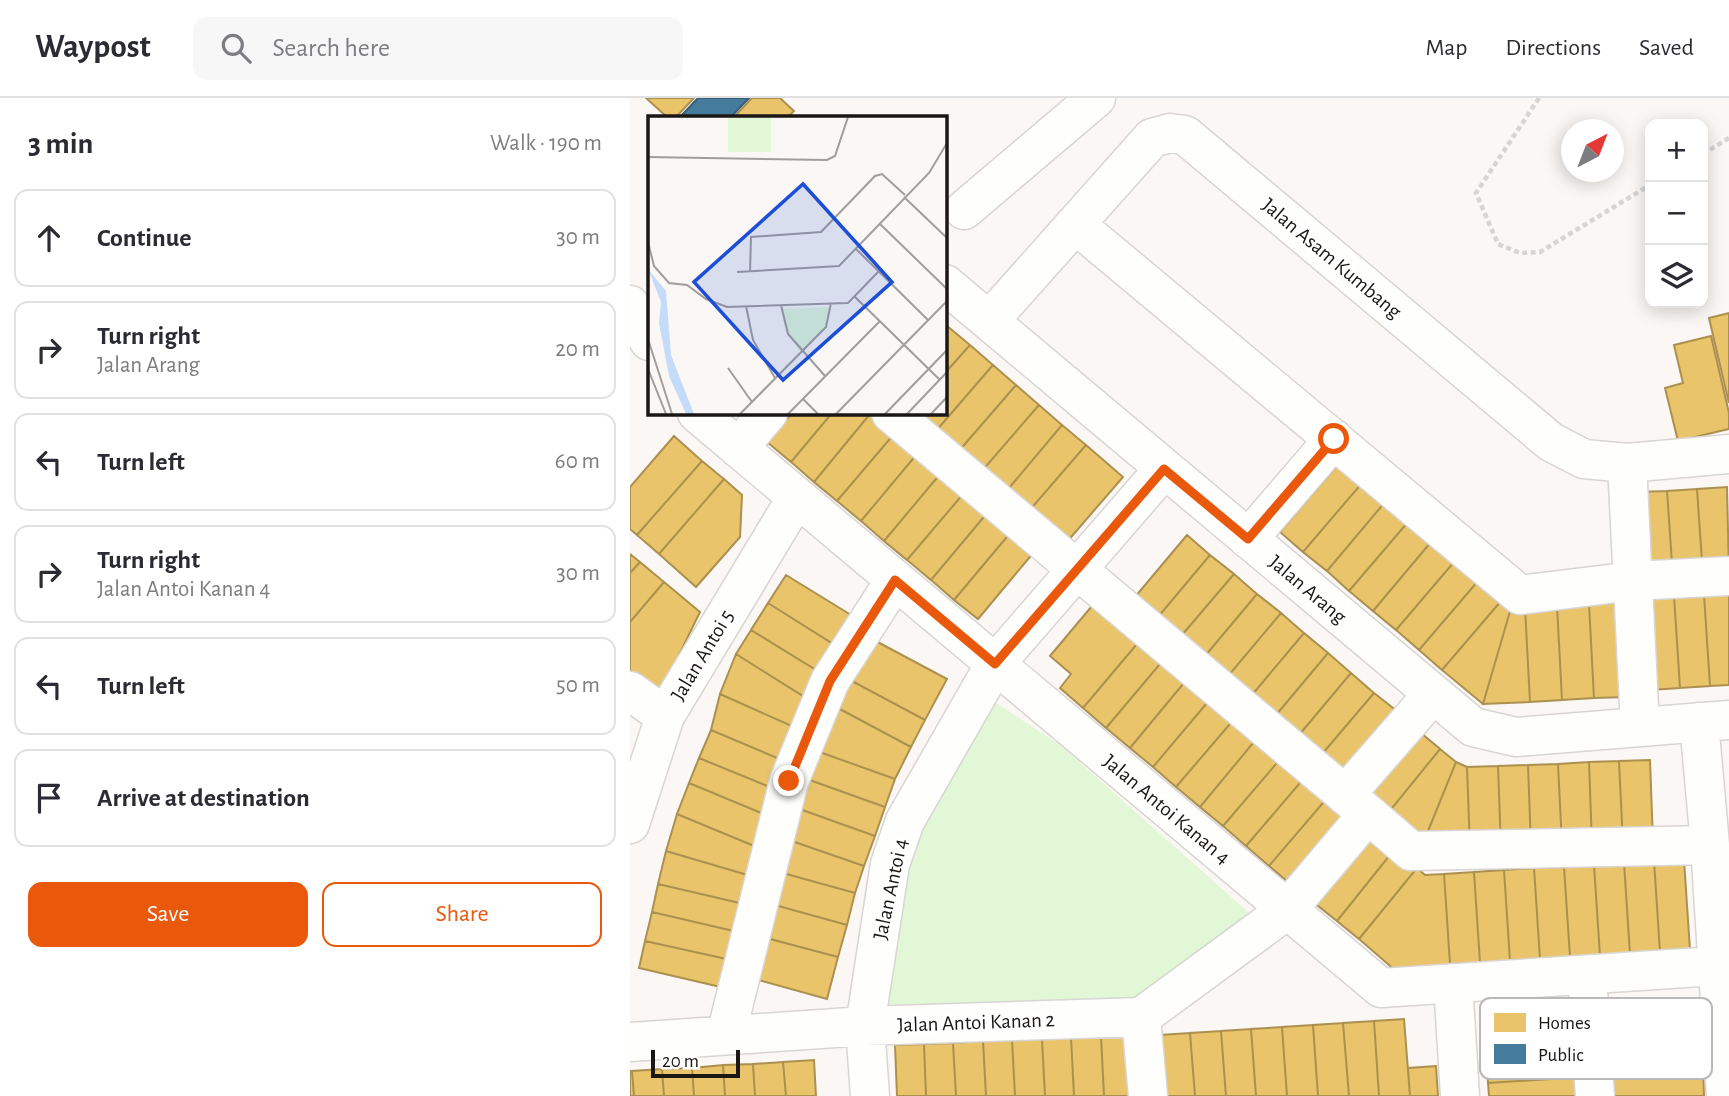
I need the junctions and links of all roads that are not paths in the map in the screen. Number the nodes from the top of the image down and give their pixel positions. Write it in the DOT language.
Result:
graph roads {
  1 [pos="1096,98"];
  2 [pos="964,210"];
  3 [pos="1075,224"];
  4 [pos="947,286"];
  5 [pos="630,305"];
  6 [pos="989,321"];
  7 [pos="648,339"];
  8 [pos="699,415"];
  9 [pos="766,415"];
  10 [pos="893,415"];
  11 [pos="1334,439"];
  12 [pos="738,447"];
  13 [pos="1729,454"];
  14 [pos="1627,463"];
  15 [pos="1164,469"];
  16 [pos="797,497"];
  17 [pos="1248,539"];
  18 [pos="1077,570"];
  19 [pos="1729,576"];
  20 [pos="895,580"];
  21 [pos="1633,581"];
  22 [pos="995,664"];
  23 [pos="630,691"];
  24 [pos="1433,694"];
  25 [pos="665,716"];
  26 [pos="1714,721"];
  27 [pos="1640,727"];
  28 [pos="1357,805"];
  29 [pos="630,824"];
  30 [pos="1710,845"];
  31 [pos="1287,910"];
  32 [pos="1716,966"];
  33 [pos="1587,975"];
  34 [pos="1453,983"];
  35 [pos="1589,998"];
  36 [pos="1141,1017"];
  37 [pos="865,1026"];
  38 [pos="726,1035"];
  39 [pos="630,1042"];
  40 [pos="870,1096"];
  41 [pos="1148,1096"];
  42 [pos="1460,1096"];
  43 [pos="1726,1096"];
  1 -- 2 [label="street"];
  3 -- 6 [label="street, Jalan Asam Kumbang"];
  3 -- 11 [label="street"];
  3 -- 14 [label="street, Jalan Asam Kumbang"];
  4 -- 6 [label="street, Jalan Arang"];
  5 -- 7 [label="street"];
  6 -- 15 [label="street, Jalan Arang"];
  8 -- 12 [label="street, Jalan Antoi Kanan 4"];
  9 -- 12 [label="street"];
  10 -- 18 [label="street"];
  11 -- 17 [label="street"];
  11 -- 21 [label="street"];
  12 -- 16 [label="street, Jalan Antoi Kanan 4"];
  13 -- 14 [label="street, Jalan Asam Kumbang"];
  14 -- 21 [label="street"];
  15 -- 17 [label="street, Jalan Arang"];
  15 -- 18 [label="street, Jalan Antoi 4"];
  16 -- 20 [label="street, Jalan Antoi Kanan 4"];
  16 -- 25 [label="street, Jalan Antoi 5"];
  17 -- 24 [label="street, Jalan Arang"];
  18 -- 22 [label="street, Jalan Antoi 4"];
  18 -- 28 [label="street"];
  19 -- 21 [label="street"];
  20 -- 22 [label="street, Jalan Antoi Kanan 4"];
  20 -- 38 [label="street"];
  21 -- 27 [label="street"];
  22 -- 31 [label="street, Jalan Antoi Kanan 4"];
  22 -- 37 [label="street, Jalan Antoi 4"];
  23 -- 25 [label="street"];
  24 -- 27 [label="street, Jalan Arang"];
  24 -- 28 [label="street"];
  25 -- 29 [label="street, Jalan Antoi 5"];
  26 -- 27 [label="street, Jalan Arang"];
  26 -- 30 [label="street"];
  28 -- 30 [label="street"];
  28 -- 31 [label="street"];
  30 -- 32 [label="street"];
  31 -- 34 [label="street, Jalan Antoi Kanan 4"];
  31 -- 36 [label="street"];
  32 -- 33 [label="street, Jalan Antoi Kanan 4"];
  32 -- 43 [label="street"];
  33 -- 34 [label="street, Jalan Antoi Kanan 4"];
  33 -- 35 [label="street"];
  34 -- 42 [label="street"];
  36 -- 37 [label="street, Jalan Antoi Kanan 2"];
  36 -- 41 [label="street"];
  37 -- 38 [label="street, Jalan Antoi Kanan 2"];
  37 -- 40 [label="street, Jalan Antoi 4"];
  38 -- 39 [label="street, Jalan Antoi Kanan 2"];
}
